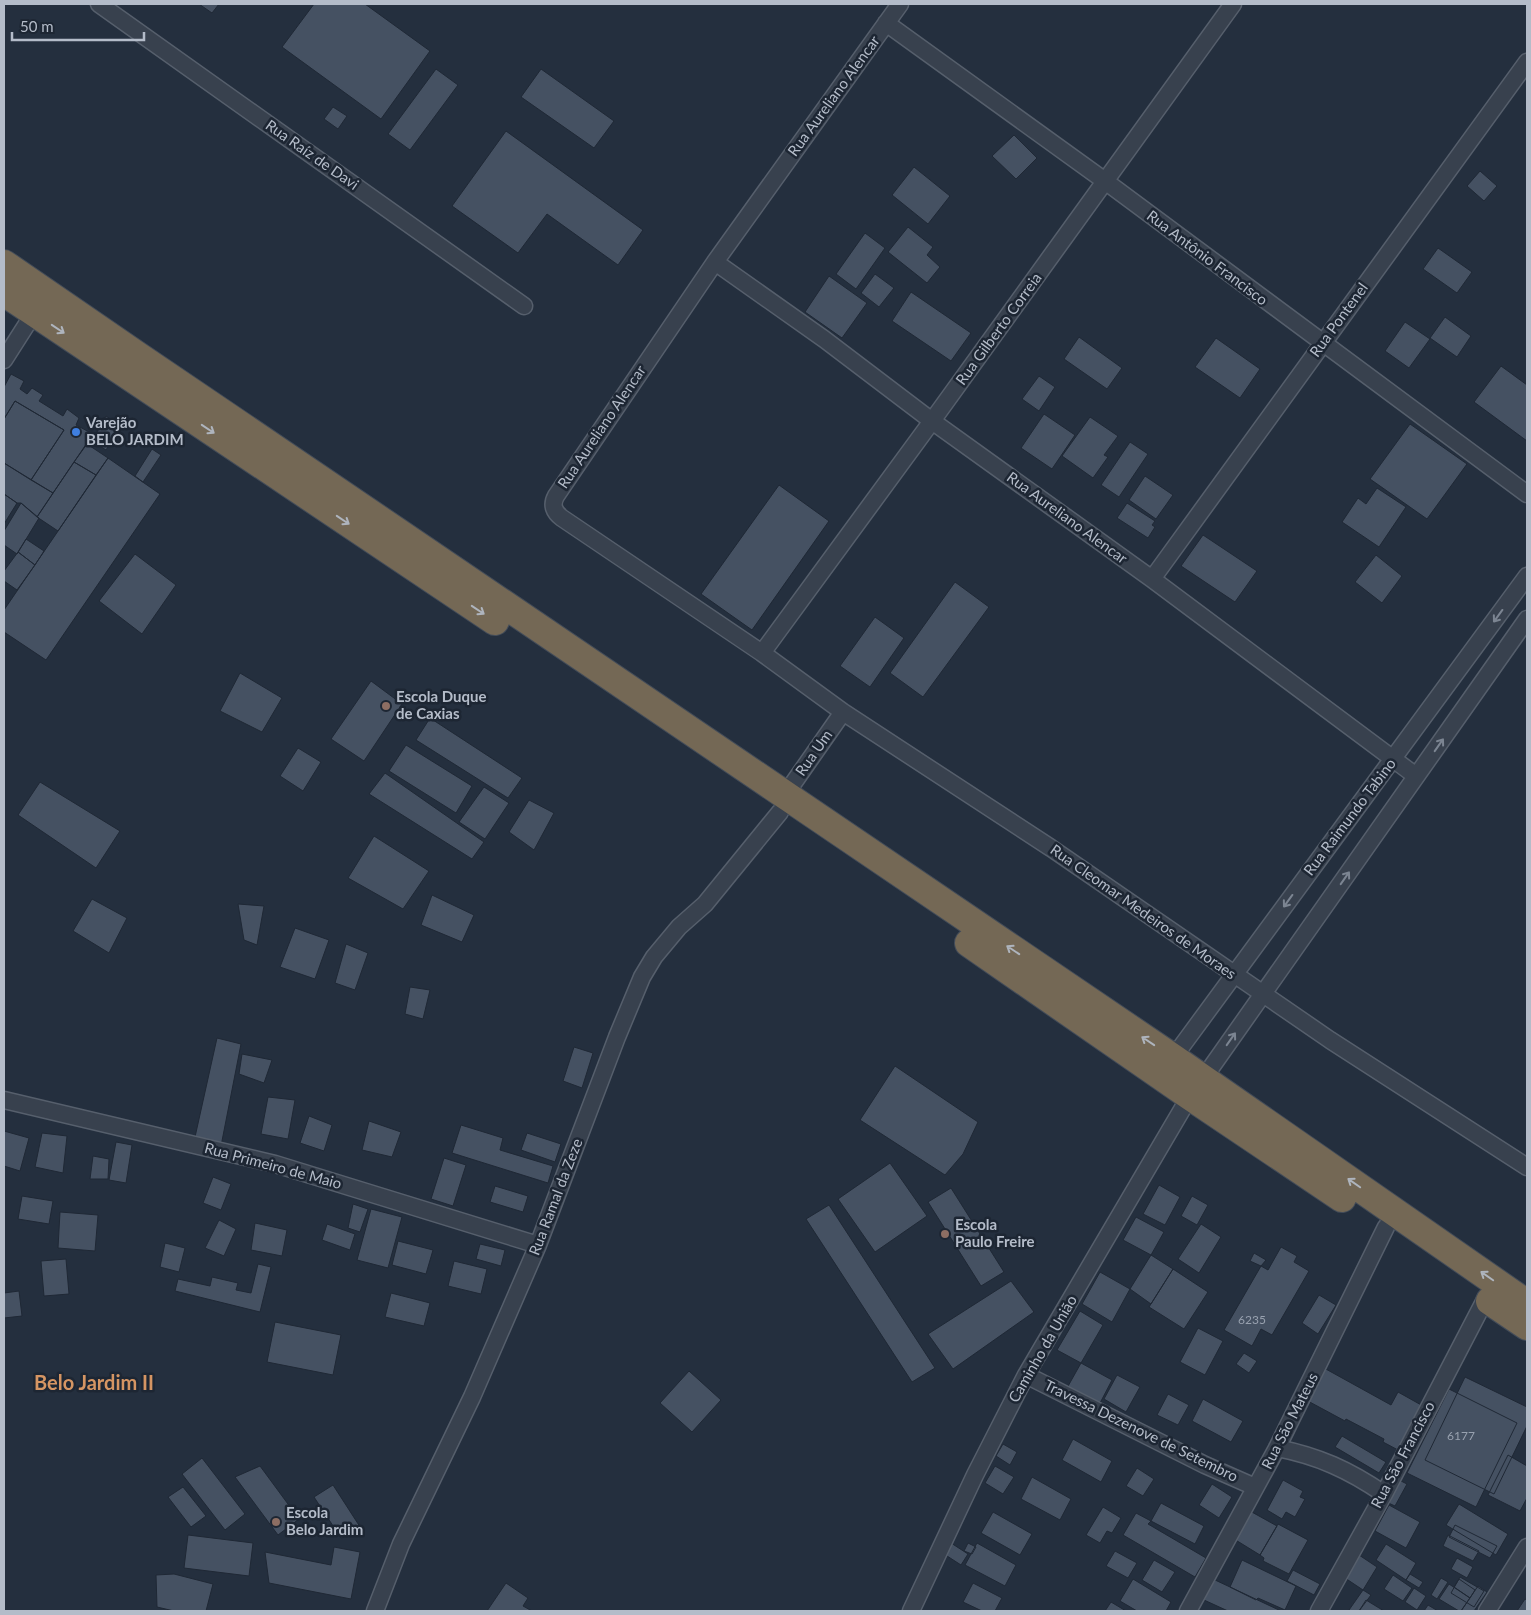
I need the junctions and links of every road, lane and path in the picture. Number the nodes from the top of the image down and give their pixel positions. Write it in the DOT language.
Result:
graph roads {
  1 [pos="99,4"];
  2 [pos="900,4"];
  3 [pos="1233,4"];
  4 [pos="886,24"];
  5 [pos="1527,62"];
  6 [pos="1105,181"];
  7 [pos="715,262"];
  8 [pos="4,264"];
  9 [pos="4,292"];
  10 [pos="524,306"];
  11 [pos="34,313"];
  12 [pos="1322,343"];
  13 [pos="4,360"];
  14 [pos="932,421"];
  15 [pos="1527,494"];
  16 [pos="1527,576"];
  17 [pos="1152,579"];
  18 [pos="1527,619"];
  19 [pos="762,653"];
  20 [pos="843,712"];
  21 [pos="1393,759"];
  22 [pos="1416,776"];
  23 [pos="783,803"];
  24 [pos="1234,974"];
  25 [pos="1263,994"];
  26 [pos="1173,1058"];
  27 [pos="1196,1087"];
  28 [pos="4,1100"];
  29 [pos="1527,1167"];
  30 [pos="1386,1228"];
  31 [pos="538,1244"];
  32 [pos="1486,1298"];
  33 [pos="1527,1304"];
  34 [pos="1527,1326"];
  35 [pos="1026,1375"];
  36 [pos="1277,1448"];
  37 [pos="1255,1487"];
  38 [pos="1384,1494"];
  39 [pos="1527,1547"];
  40 [pos="375,1611"];
  41 [pos="911,1611"];
  42 [pos="1188,1611"];
  43 [pos="1319,1611"];
  44 [pos="1487,1611"];
  1 -- 10 [label="street, Rua Raíz de Davi"];
  2 -- 4 [label="street, Rua Aureliano Alencar"];
  3 -- 6 [label="street, Rua Gilberto Correia"];
  4 -- 6 [label="street, Rua Antônio Francisco"];
  4 -- 7 [label="street, Rua Aureliano Alencar"];
  5 -- 12 [label="street, Rua Pontenel"];
  6 -- 12 [label="street, Rua Antônio Francisco"];
  6 -- 14 [label="street, Rua Gilberto Correia"];
  7 -- 14 [label="street, Rua Aureliano Alencar"];
  7 -- 19 [label="street, Rua Aureliano Alencar"];
  8 -- 23 [label="highway"];
  9 -- 11 [label="highway"];
  11 -- 13 [label="street"];
  11 -- 23 [label="highway, one-way"];
  12 -- 15 [label="street, Rua Antônio Francisco"];
  12 -- 17 [label="street, Rua Pontenel"];
  14 -- 17 [label="street, Rua Aureliano Alencar"];
  14 -- 19 [label="street, Rua Gilberto Correia"];
  16 -- 21 [label="street, Rua Raimundo Tabino, one-way"];
  17 -- 21 [label="street, Rua Aureliano Alencar"];
  22 -- 18 [label="street, Rua Raimundo Tabino, one-way"];
  19 -- 20 [label="street, Rua Cleomar Medeiros de Moraes"];
  20 -- 23 [label="street, Rua Um"];
  20 -- 24 [label="street, Rua Cleomar Medeiros de Moraes"];
  21 -- 22 [label="street, Rua Aureliano Alencar"];
  21 -- 24 [label="street, Rua Raimundo Tabino, one-way"];
  25 -- 22 [label="street, Rua Raimundo Tabino, one-way"];
  26 -- 23 [label="highway, one-way"];
  23 -- 27 [label="highway"];
  23 -- 31 [label="street, Rua Ramal da Zeze"];
  24 -- 25 [label="street, Rua Cleomar Medeiros de Moraes"];
  24 -- 26 [label="street, Rua Raimundo Tabino"];
  27 -- 25 [label="street, Rua Raimundo Tabino, one-way"];
  25 -- 29 [label="street, Rua Cleomar Medeiros de Moraes"];
  26 -- 27 [label="highway"];
  27 -- 30 [label="highway"];
  33 -- 27 [label="highway, one-way"];
  27 -- 35 [label="street, Caminho da União"];
  28 -- 31 [label="street, Rua Primeiro de Maio"];
  30 -- 32 [label="highway"];
  30 -- 36 [label="street, Rua São Mateus"];
  31 -- 40 [label="street, Rua Ramal da Zeze"];
  32 -- 34 [label="highway"];
  32 -- 38 [label="street, Rua São Francisco"];
  35 -- 37 [label="street, Travessa Dezenove de Setembro"];
  35 -- 41 [label="street, Caminho da União"];
  36 -- 37 [label="street, Rua São Mateus"];
  36 -- 38 [label="street"];
  37 -- 42 [label="street, Rua São Mateus"];
  38 -- 43 [label="street, Rua São Francisco"];
  39 -- 44 [label="street"];
}
